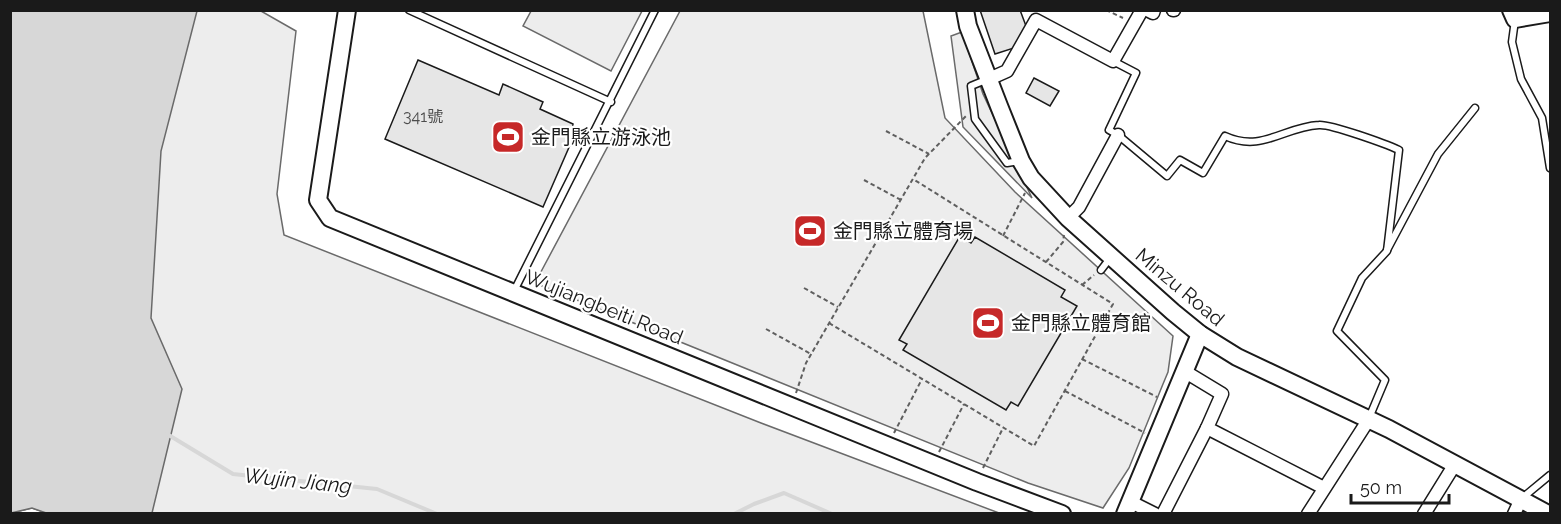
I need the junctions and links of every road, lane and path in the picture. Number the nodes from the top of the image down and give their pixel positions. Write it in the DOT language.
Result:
graph roads {
  1 [pos="347,10"];
  2 [pos="410,10"];
  3 [pos="656,10"];
  4 [pos="965,10"];
  5 [pos="1106,10"];
  6 [pos="1142,10"];
  7 [pos="1147,10"];
  8 [pos="1154,10"];
  9 [pos="1551,13"];
  10 [pos="1038,15"];
  11 [pos="1513,15"];
  12 [pos="1134,24"];
  13 [pos="1113,61"];
  14 [pos="989,79"];
  15 [pos="611,102"];
  16 [pos="974,107"];
  17 [pos="1475,108"];
  18 [pos="886,131"];
  19 [pos="1118,135"];
  20 [pos="929,154"];
  21 [pos="1022,161"];
  22 [pos="1551,168"];
  23 [pos="913,179"];
  24 [pos="864,180"];
  25 [pos="1026,190"];
  26 [pos="901,200"];
  27 [pos="1068,218"];
  28 [pos="1003,236"];
  29 [pos="1387,250"];
  30 [pos="1112,256"];
  31 [pos="1046,262"];
  32 [pos="1101,270"];
  33 [pos="1082,285"];
  34 [pos="804,288"];
  35 [pos="513,293"];
  36 [pos="838,307"];
  37 [pos="829,322"];
  38 [pos="766,329"];
  39 [pos="1200,334"];
  40 [pos="811,354"];
  41 [pos="1083,359"];
  42 [pos="1184,371"];
  43 [pos="922,379"];
  44 [pos="1065,391"];
  45 [pos="964,404"];
  46 [pos="1171,405"];
  47 [pos="792,406"];
  48 [pos="1369,419"];
  49 [pos="1003,428"];
  50 [pos="1207,428"];
  51 [pos="1157,439"];
  52 [pos="887,445"];
  53 [pos="933,464"];
  54 [pos="1455,464"];
  55 [pos="1551,475"];
  56 [pos="977,482"];
  57 [pos="1324,488"];
  58 [pos="1517,506"];
  59 [pos="1128,508"];
  60 [pos="1062,513"];
  61 [pos="1155,513"];
  62 [pos="1164,513"];
  63 [pos="1308,513"];
  64 [pos="1424,513"];
  65 [pos="1548,513"];
  1 -- 35 [label="street, Wujiangbeiti Road"];
  2 -- 15 [label="lane"];
  3 -- 15 [label="lane"];
  4 -- 14 [label="street, Minzu Road"];
  5 -- 12 [label="path"];
  6 -- 12 [label="street"];
  7 -- 8 [label="street"];
  9 -- 11 [label="street"];
  10 -- 13 [label="street"];
  10 -- 14 [label="street"];
  11 -- 22 [label="lane"];
  12 -- 13 [label="street"];
  13 -- 19 [label="lane"];
  14 -- 16 [label="lane"];
  14 -- 21 [label="street, Minzu Road"];
  15 -- 35 [label="lane"];
  16 -- 20 [label="path"];
  16 -- 21 [label="lane"];
  17 -- 29 [label="lane"];
  18 -- 20 [label="path"];
  19 -- 27 [label="street"];
  19 -- 29 [label="lane"];
  20 -- 23 [label="path"];
  21 -- 27 [label="street, Minzu Road"];
  23 -- 26 [label="path"];
  23 -- 28 [label="path"];
  24 -- 26 [label="path"];
  25 -- 28 [label="path"];
  26 -- 36 [label="path"];
  27 -- 30 [label="street, Minzu Road"];
  27 -- 31 [label="path"];
  28 -- 31 [label="path"];
  29 -- 48 [label="lane"];
  30 -- 32 [label="lane"];
  30 -- 39 [label="street, Minzu Road"];
  31 -- 33 [label="path"];
  32 -- 33 [label="path"];
  33 -- 41 [label="path"];
  34 -- 36 [label="path"];
  35 -- 47 [label="street, Wujiangbeiti Road"];
  36 -- 37 [label="path"];
  37 -- 40 [label="path"];
  37 -- 43 [label="path"];
  38 -- 40 [label="path"];
  39 -- 42 [label="street"];
  39 -- 48 [label="street, Minzu Road"];
  40 -- 47 [label="path"];
  41 -- 44 [label="path"];
  41 -- 46 [label="path"];
  42 -- 46 [label="street"];
  42 -- 50 [label="street"];
  43 -- 45 [label="path"];
  43 -- 52 [label="path"];
  44 -- 49 [label="path"];
  44 -- 51 [label="path"];
  45 -- 49 [label="path"];
  45 -- 53 [label="path"];
  46 -- 51 [label="street"];
  47 -- 52 [label="street, Wujiangbeiti Road"];
  48 -- 54 [label="street, Minzu Road"];
  48 -- 57 [label="street"];
  49 -- 56 [label="path"];
  50 -- 57 [label="street"];
  50 -- 62 [label="street"];
  51 -- 59 [label="street"];
  52 -- 53 [label="street, Wujiangbeiti Road"];
  53 -- 56 [label="street, Wujiangbeiti Road"];
  54 -- 58 [label="street, Minzu Road"];
  54 -- 64 [label="street"];
  55 -- 58 [label="lane"];
  56 -- 60 [label="street, Wujiangbeiti Road"];
  57 -- 63 [label="street"];
  58 -- 65 [label="street, Minzu Road"];
  59 -- 61 [label="street"];
}
